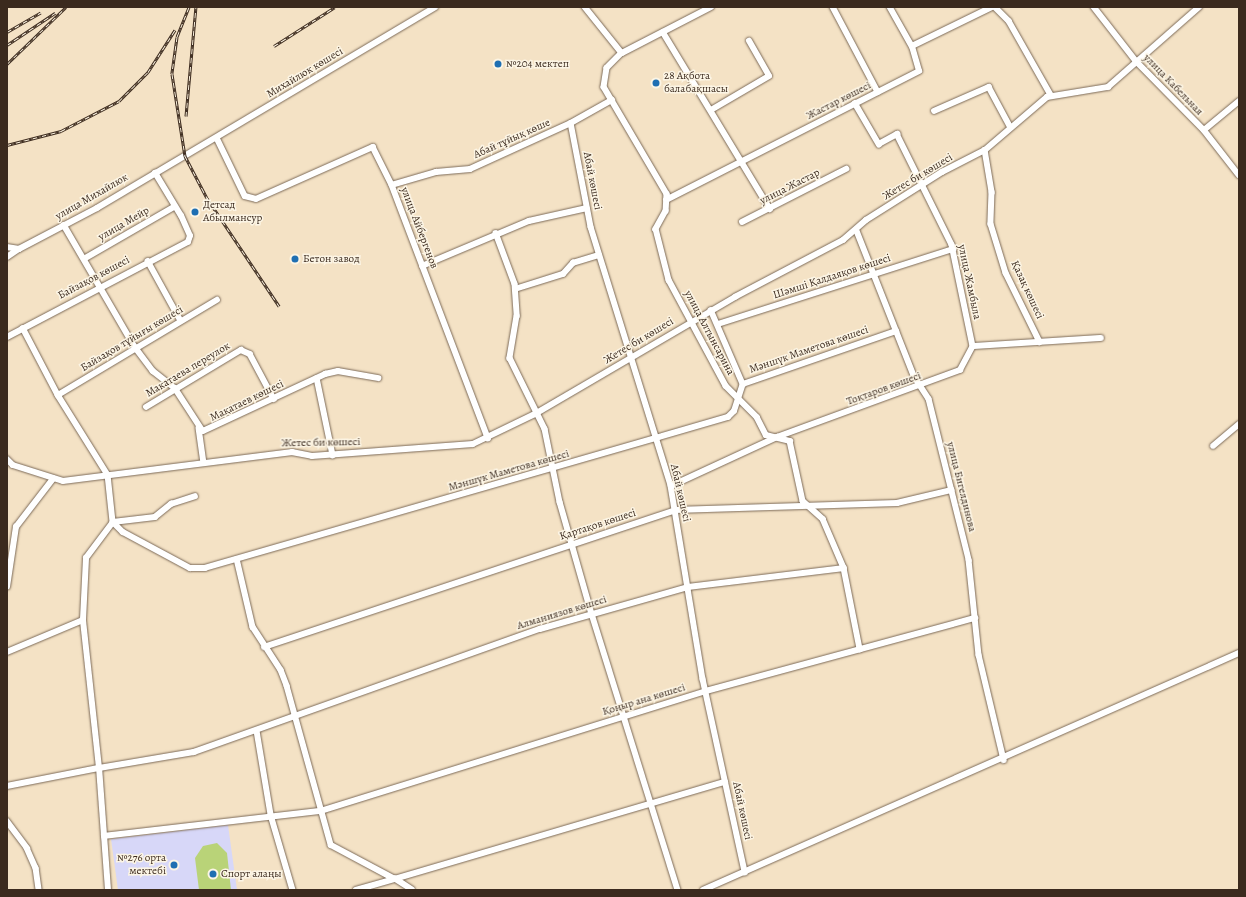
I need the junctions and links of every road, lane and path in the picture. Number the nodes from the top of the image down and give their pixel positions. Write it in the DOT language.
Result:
graph roads {
  1 [pos="435,7"];
  2 [pos="585,7"];
  3 [pos="711,7"];
  4 [pos="833,7"];
  5 [pos="890,7"];
  6 [pos="992,7"];
  7 [pos="996,7"];
  8 [pos="1094,7"];
  9 [pos="1199,7"];
  10 [pos="663,32"];
  11 [pos="749,41"];
  12 [pos="912,46"];
  13 [pos="622,53"];
  14 [pos="1136,61"];
  15 [pos="878,92"];
  16 [pos="1051,95"];
  17 [pos="612,100"];
  18 [pos="1239,101"];
  19 [pos="855,103"];
  20 [pos="711,110"];
  21 [pos="934,111"];
  22 [pos="571,123"];
  23 [pos="1010,126"];
  24 [pos="1204,130"];
  25 [pos="218,138"];
  26 [pos="985,150"];
  27 [pos="185,156"];
  28 [pos="742,162"];
  29 [pos="846,169"];
  30 [pos="155,173"];
  31 [pos="1239,175"];
  32 [pos="392,185"];
  33 [pos="922,185"];
  34 [pos="666,200"];
  35 [pos="174,207"];
  36 [pos="587,208"];
  37 [pos="770,209"];
  38 [pos="742,222"];
  39 [pos="64,225"];
  40 [pos="857,231"];
  41 [pos="496,233"];
  42 [pos="7,247"];
  43 [pos="19,249"];
  44 [pos="953,249"];
  45 [pos="599,256"];
  46 [pos="7,257"];
  47 [pos="84,259"];
  48 [pos="148,261"];
  49 [pos="422,266"];
  50 [pos="874,274"];
  51 [pos="100,286"];
  52 [pos="515,289"];
  53 [pos="217,300"];
  54 [pos="711,310"];
  55 [pos="181,321"];
  56 [pos="693,321"];
  57 [pos="718,324"];
  58 [pos="23,328"];
  59 [pos="896,331"];
  60 [pos="7,337"];
  61 [pos="1100,338"];
  62 [pos="1040,342"];
  63 [pos="973,346"];
  64 [pos="135,348"];
  65 [pos="631,357"];
  66 [pos="317,378"];
  67 [pos="378,378"];
  68 [pos="743,384"];
  69 [pos="921,387"];
  70 [pos="175,388"];
  71 [pos="58,395"];
  72 [pos="736,397"];
  73 [pos="274,399"];
  74 [pos="146,406"];
  75 [pos="535,414"];
  76 [pos="1239,424"];
  77 [pos="199,428"];
  78 [pos="777,437"];
  79 [pos="488,438"];
  80 [pos="656,440"];
  81 [pos="1214,446"];
  82 [pos="333,455"];
  83 [pos="7,459"];
  84 [pos="204,463"];
  85 [pos="556,469"];
  86 [pos="108,475"];
  87 [pos="52,479"];
  88 [pos="671,486"];
  89 [pos="951,490"];
  90 [pos="195,496"];
  91 [pos="811,508"];
  92 [pos="675,510"];
  93 [pos="113,522"];
  94 [pos="572,544"];
  95 [pos="237,559"];
  96 [pos="844,568"];
  97 [pos="7,587"];
  98 [pos="688,587"];
  99 [pos="592,614"];
  100 [pos="975,618"];
  101 [pos="84,620"];
  102 [pos="264,648"];
  103 [pos="860,649"];
  104 [pos="7,652"];
  105 [pos="1239,653"];
  106 [pos="706,691"];
  107 [pos="296,716"];
  108 [pos="622,716"];
  109 [pos="257,731"];
  110 [pos="1004,760"];
  111 [pos="99,768"];
  112 [pos="725,782"];
  113 [pos="7,786"];
  114 [pos="650,803"];
  115 [pos="321,811"];
  116 [pos="272,815"];
  117 [pos="7,821"];
  118 [pos="104,836"];
  119 [pos="745,872"];
  120 [pos="395,879"];
  121 [pos="39,890"];
  122 [pos="108,890"];
  123 [pos="293,890"];
  124 [pos="356,890"];
  125 [pos="412,890"];
  126 [pos="678,890"];
  127 [pos="703,890"];
  1 -- 25 [label="street, Михайлюк көшесі"];
  2 -- 13 [label="street"];
  3 -- 10 [label="street"];
  4 -- 15 [label="street"];
  5 -- 12 [label="street"];
  6 -- 12 [label="street"];
  7 -- 16 [label="street"];
  8 -- 14 [label="street, улица Кабельная"];
  9 -- 14 [label="street, Жетес би көшесі"];
  10 -- 13 [label="street"];
  10 -- 20 [label="street"];
  11 -- 20 [label="street"];
  12 -- 15 [label="street, Жастар көшесі"];
  13 -- 17 [label="street"];
  14 -- 16 [label="street, Жетес би көшесі"];
  14 -- 24 [label="street, улица Кабельная"];
  15 -- 19 [label="street, Жастар көшесі"];
  16 -- 23 [label="street, Жетес би көшесі"];
  17 -- 22 [label="street, Абай тұйық көше"];
  17 -- 34 [label="street"];
  18 -- 24 [label="street"];
  19 -- 28 [label="street, Жастар көшесі"];
  19 -- 33 [label="street, улица Жамбыла"];
  20 -- 28 [label="street"];
  21 -- 23 [label="street"];
  22 -- 32 [label="street, Абай тұйық көше"];
  22 -- 36 [label="street, Абай көшесі"];
  23 -- 26 [label="street, Жетес би көшесі"];
  24 -- 31 [label="street, улица Кабельная"];
  25 -- 27 [label="street, Михайлюк көшесі"];
  25 -- 32 [label="street, улица Айбергенов"];
  26 -- 33 [label="street, Жетес би көшесі"];
  26 -- 62 [label="street, Қазақ көшесі"];
  27 -- 30 [label="street, улица Михайлюк"];
  28 -- 34 [label="street, Жастар көшесі"];
  28 -- 37 [label="street"];
  29 -- 37 [label="street, улица Жастар"];
  30 -- 35 [label="street"];
  30 -- 39 [label="street, улица Михайлюк"];
  32 -- 49 [label="street, улица Айбергенов"];
  33 -- 40 [label="street, Жетес би көшесі"];
  33 -- 44 [label="street, улица Жамбыла"];
  34 -- 56 [label="street, улица Алтынсарина"];
  35 -- 47 [label="street, улица Мейр"];
  35 -- 48 [label="street, Байзақов көшесі"];
  36 -- 41 [label="street"];
  36 -- 45 [label="street, Абай көшесі"];
  37 -- 38 [label="street, улица Жастар"];
  39 -- 43 [label="street, улица Михайлюк"];
  39 -- 47 [label="street, Мақатаев көшесі"];
  40 -- 50 [label="street, улица Бигелдинова"];
  40 -- 54 [label="street, Жетес би көшесі"];
  41 -- 49 [label="street"];
  41 -- 52 [label="street"];
  42 -- 43 [label="street"];
  43 -- 46 [label="street, улица Михайлюк"];
  44 -- 50 [label="street, Шәмші Қалдаяқов көшесі"];
  44 -- 63 [label="street, улица Жамбыла"];
  45 -- 52 [label="street"];
  45 -- 65 [label="street, Абай көшесі"];
  47 -- 51 [label="street, Мақатаев көшесі"];
  48 -- 51 [label="street, Байзақов көшесі"];
  48 -- 55 [label="street"];
  49 -- 79 [label="street, улица Айбергенов"];
  50 -- 57 [label="street, Шәмші Қалдаяқов көшесі"];
  50 -- 59 [label="street, улица Бигелдинова"];
  51 -- 58 [label="street, Байзақов көшесі"];
  51 -- 64 [label="street, Мақатаев көшесі"];
  52 -- 75 [label="street"];
  53 -- 55 [label="street, Байзақов тұйығы көшесі"];
  54 -- 56 [label="street, Жетес би көшесі"];
  54 -- 57 [label="street"];
  55 -- 64 [label="street, Байзақов тұйығы көшесі"];
  56 -- 65 [label="street, Жетес би көшесі"];
  56 -- 72 [label="street, улица Алтынсарина"];
  57 -- 68 [label="street"];
  58 -- 60 [label="street, Байзақов көшесі"];
  58 -- 71 [label="street"];
  59 -- 68 [label="street, Мәншүк Маметова көшесі"];
  59 -- 69 [label="street, улица Бигелдинова"];
  61 -- 62 [label="street"];
  62 -- 63 [label="street"];
  63 -- 69 [label="street, Тоқтаров көшесі"];
  64 -- 70 [label="street, Мақатаев көшесі"];
  64 -- 71 [label="street, Байзақов тұйығы көшесі"];
  65 -- 75 [label="street, Жетес би көшесі"];
  65 -- 80 [label="street, Абай көшесі"];
  66 -- 67 [label="street, Мақатаев көшесі"];
  66 -- 73 [label="street, Мақатаев көшесі"];
  66 -- 82 [label="street"];
  68 -- 72 [label="street, Мәншүк Маметова көшесі"];
  69 -- 78 [label="street, Тоқтаров көшесі"];
  69 -- 89 [label="street, улица Бигелдинова"];
  70 -- 73 [label="street, Макатаева переулок"];
  70 -- 74 [label="street, Макатаева переулок"];
  70 -- 77 [label="street, Мақатаев көшесі"];
  71 -- 86 [label="street"];
  72 -- 78 [label="street, улица Алтынсарина"];
  72 -- 80 [label="street, Мәншүк Маметова көшесі"];
  73 -- 77 [label="street, Мақатаев көшесі"];
  75 -- 79 [label="street, Жетес би көшесі"];
  75 -- 85 [label="street"];
  76 -- 81 [label="street"];
  77 -- 84 [label="street"];
  78 -- 88 [label="street, Тоқтаров көшесі"];
  78 -- 91 [label="street, улица Алтынсарина"];
  79 -- 82 [label="street, Жетес би көшесі"];
  80 -- 85 [label="street, Мәншүк Маметова көшесі"];
  80 -- 88 [label="street, Абай көшесі"];
  82 -- 84 [label="street, Жетес би көшесі"];
  83 -- 87 [label="street, Жетес би көшесі"];
  84 -- 86 [label="street, Жетес би көшесі"];
  85 -- 94 [label="street"];
  85 -- 95 [label="street, Мәншүк Маметова көшесі"];
  86 -- 87 [label="street, Жетес би көшесі"];
  86 -- 93 [label="street"];
  87 -- 97 [label="street"];
  88 -- 92 [label="street, Абай көшесі"];
  89 -- 91 [label="street, Қартақов көшесі"];
  89 -- 100 [label="street, улица Бигелдинова"];
  90 -- 93 [label="street"];
  91 -- 92 [label="street, Қартақов көшесі"];
  91 -- 96 [label="street, улица Алтынсарина"];
  92 -- 94 [label="street, Қартақов көшесі"];
  92 -- 98 [label="street, Абай көшесі"];
  93 -- 95 [label="street, Мәншүк Маметова көшесі"];
  93 -- 101 [label="street"];
  94 -- 99 [label="street"];
  94 -- 102 [label="street, Қартақов көшесі"];
  95 -- 102 [label="street"];
  96 -- 98 [label="street, Алманиязов көшесі"];
  96 -- 103 [label="street, улица Алтынсарина"];
  98 -- 99 [label="street, Алманиязов көшесі"];
  98 -- 106 [label="street, Абай көшесі"];
  99 -- 107 [label="street, Алманиязов көшесі"];
  99 -- 108 [label="street"];
  100 -- 103 [label="street, Қоңыр ана көшесі"];
  100 -- 110 [label="street, улица Бигелдинова"];
  101 -- 104 [label="street"];
  101 -- 111 [label="street"];
  102 -- 107 [label="street"];
  103 -- 106 [label="street, Қоңыр ана көшесі"];
  105 -- 110 [label="street"];
  106 -- 108 [label="street, Қоңыр ана көшесі"];
  106 -- 112 [label="street, Абай көшесі"];
  107 -- 109 [label="street, Алманиязов көшесі"];
  107 -- 115 [label="street"];
  108 -- 114 [label="street"];
  108 -- 115 [label="street, Қоңыр ана көшесі"];
  109 -- 111 [label="street, Алманиязов көшесі"];
  109 -- 116 [label="street"];
  110 -- 119 [label="street"];
  111 -- 113 [label="street, Алманиязов көшесі"];
  111 -- 118 [label="street"];
  112 -- 114 [label="street"];
  112 -- 119 [label="street, Абай көшесі"];
  114 -- 120 [label="street"];
  114 -- 126 [label="street"];
  115 -- 116 [label="street, Қоңыр ана көшесі"];
  115 -- 120 [label="street"];
  116 -- 118 [label="street, Қоңыр ана көшесі"];
  116 -- 123 [label="street"];
  117 -- 121 [label="street"];
  118 -- 122 [label="street"];
  119 -- 127 [label="street"];
  120 -- 124 [label="street"];
  120 -- 125 [label="street"];
}
